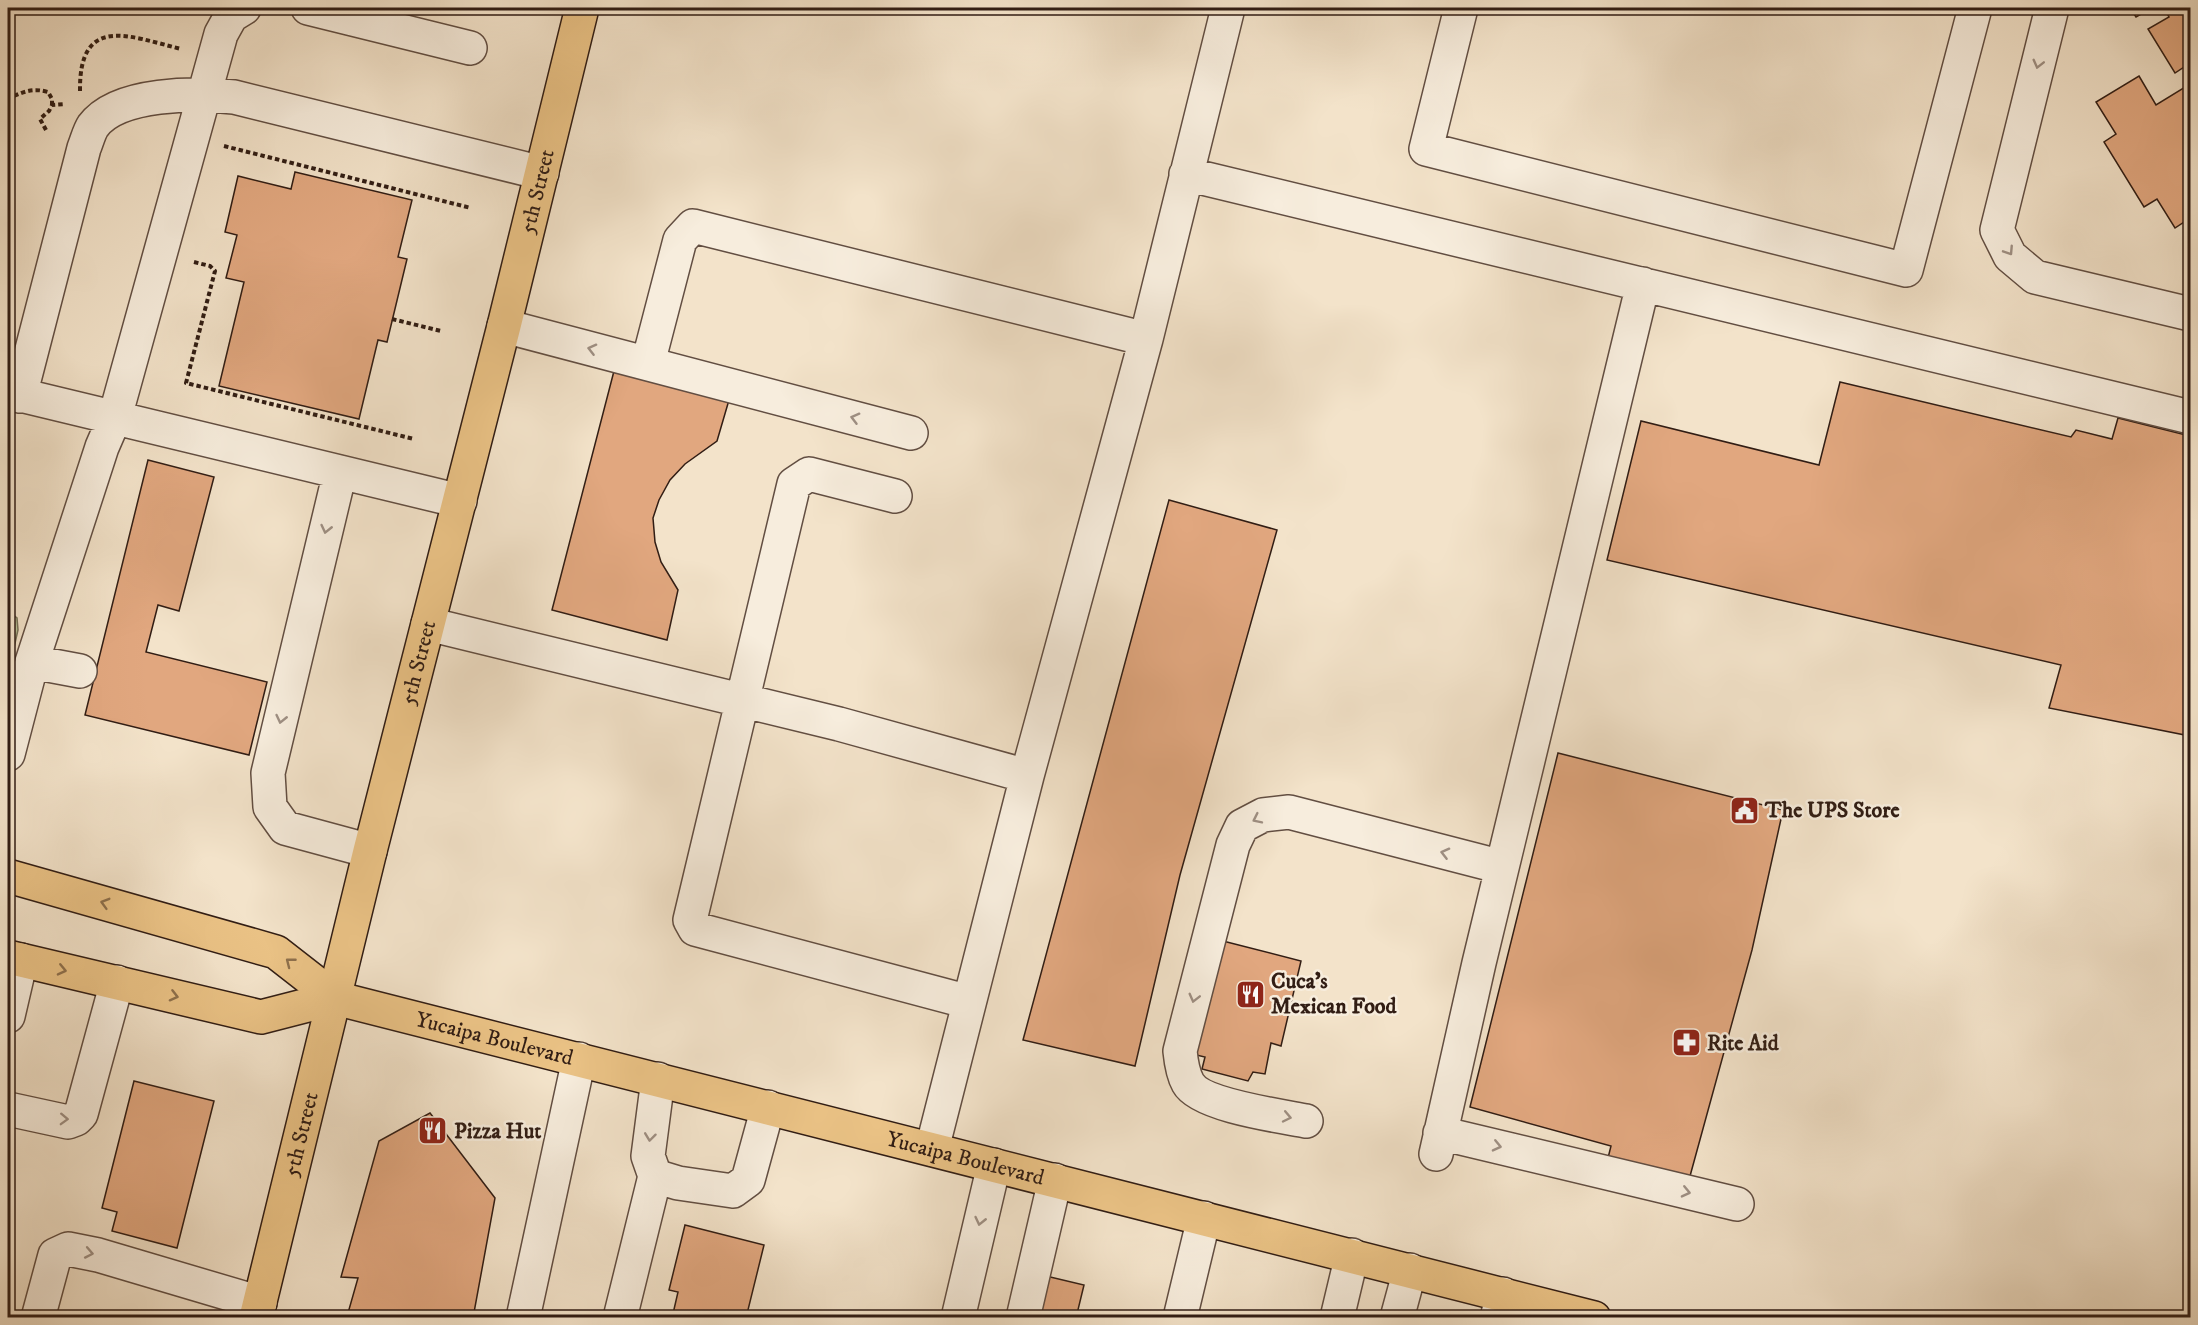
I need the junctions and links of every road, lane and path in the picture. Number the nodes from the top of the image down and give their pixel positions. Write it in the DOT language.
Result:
graph roads {
  1 [pos="244,8"];
  2 [pos="308,8"];
  3 [pos="582,8"];
  4 [pos="1228,8"];
  5 [pos="1461,8"];
  6 [pos="1975,8"];
  7 [pos="2052,8"];
  8 [pos="470,48"];
  9 [pos="183,49"];
  10 [pos="80,94"];
  11 [pos="205,94"];
  12 [pos="14,96"];
  13 [pos="52,105"];
  14 [pos="68,105"];
  15 [pos="46,130"];
  16 [pos="221,146"];
  17 [pos="542,173"];
  18 [pos="1186,174"];
  19 [pos="471,208"];
  20 [pos="188,256"];
  21 [pos="1643,284"];
  22 [pos="2190,314"];
  23 [pos="392,319"];
  24 [pos="504,326"];
  25 [pos="441,332"];
  26 [pos="1146,339"];
  27 [pos="648,363"];
  28 [pos="14,394"];
  29 [pos="115,417"];
  30 [pos="2190,417"];
  31 [pos="911,433"];
  32 [pos="414,438"];
  33 [pos="339,472"];
  34 [pos="896,496"];
  35 [pos="460,501"];
  36 [pos="428,624"];
  37 [pos="32,662"];
  38 [pos="80,671"];
  39 [pos="742,701"];
  40 [pos="8,754"];
  41 [pos="1027,776"];
  42 [pos="370,851"];
  43 [pos="1502,867"];
  44 [pos="8,876"];
  45 [pos="14,958"];
  46 [pos="117,982"];
  47 [pos="335,998"];
  48 [pos="969,1002"];
  49 [pos="8,1016"];
  50 [pos="579,1059"];
  51 [pos="658,1079"];
  52 [pos="768,1107"];
  53 [pos="8,1108"];
  54 [pos="1306,1121"];
  55 [pos="932,1149"];
  56 [pos="994,1165"];
  57 [pos="655,1176"];
  58 [pos="1054,1180"];
  59 [pos="1737,1204"];
  60 [pos="1204,1218"];
  61 [pos="1352,1255"];
  62 [pos="1410,1270"];
  63 [pos="1027,1304"];
  64 [pos="1500,1306"];
  65 [pos="258,1310"];
  66 [pos="38,1317"];
  67 [pos="523,1317"];
  68 [pos="620,1317"];
  69 [pos="958,1317"];
  70 [pos="1180,1317"];
  71 [pos="1337,1317"];
  72 [pos="1397,1317"];
  73 [pos="1594,1317"];
  1 -- 11 [label="lane"];
  2 -- 8 [label="lane"];
  3 -- 17 [label="main road, 5th Street"];
  4 -- 18 [label="lane"];
  5 -- 6 [label="lane"];
  7 -- 22 [label="lane, one-way"];
  9 -- 10 [label="path"];
  11 -- 17 [label="lane"];
  11 -- 28 [label="lane"];
  11 -- 29 [label="lane"];
  12 -- 13 [label="path"];
  13 -- 14 [label="path"];
  13 -- 15 [label="path"];
  16 -- 19 [label="path"];
  17 -- 24 [label="main road, 5th Street"];
  18 -- 21 [label="lane"];
  18 -- 26 [label="lane"];
  20 -- 32 [label="path"];
  21 -- 30 [label="lane"];
  21 -- 43 [label="lane"];
  23 -- 25 [label="path"];
  27 -- 24 [label="lane, one-way"];
  24 -- 35 [label="main road, 5th Street"];
  26 -- 27 [label="lane"];
  26 -- 41 [label="lane"];
  31 -- 27 [label="lane, one-way"];
  28 -- 29 [label="lane"];
  29 -- 33 [label="lane"];
  29 -- 37 [label="lane"];
  33 -- 35 [label="lane"];
  33 -- 42 [label="lane, one-way"];
  34 -- 39 [label="lane"];
  35 -- 36 [label="main road, 5th Street"];
  36 -- 39 [label="lane"];
  36 -- 42 [label="main road, 5th Street"];
  37 -- 38 [label="lane"];
  37 -- 40 [label="lane"];
  39 -- 41 [label="lane"];
  39 -- 48 [label="lane"];
  41 -- 48 [label="lane"];
  42 -- 47 [label="main road, 5th Street"];
  43 -- 54 [label="lane, one-way"];
  43 -- 59 [label="lane, one-way"];
  47 -- 44 [label="main road, Yucaipa Boulevard, one-way"];
  45 -- 46 [label="main road, Yucaipa Boulevard, one-way"];
  45 -- 49 [label="lane"];
  46 -- 47 [label="main road, Yucaipa Boulevard, one-way"];
  53 -- 46 [label="lane, one-way"];
  47 -- 50 [label="main road, Yucaipa Boulevard"];
  47 -- 65 [label="main road, 5th Street"];
  48 -- 55 [label="lane"];
  50 -- 51 [label="main road, Yucaipa Boulevard"];
  50 -- 67 [label="lane"];
  51 -- 52 [label="main road, Yucaipa Boulevard"];
  51 -- 57 [label="lane, one-way"];
  52 -- 55 [label="main road, Yucaipa Boulevard"];
  52 -- 57 [label="lane"];
  55 -- 56 [label="main road, Yucaipa Boulevard"];
  56 -- 58 [label="main road, Yucaipa Boulevard"];
  56 -- 69 [label="lane, one-way"];
  57 -- 68 [label="lane"];
  58 -- 60 [label="main road, Yucaipa Boulevard"];
  58 -- 63 [label="lane"];
  60 -- 61 [label="main road, Yucaipa Boulevard"];
  60 -- 70 [label="lane"];
  61 -- 62 [label="main road, Yucaipa Boulevard"];
  61 -- 71 [label="lane"];
  62 -- 64 [label="main road, Yucaipa Boulevard"];
  62 -- 72 [label="lane"];
  64 -- 73 [label="main road, Yucaipa Boulevard"];
  66 -- 65 [label="lane, one-way"];
}
